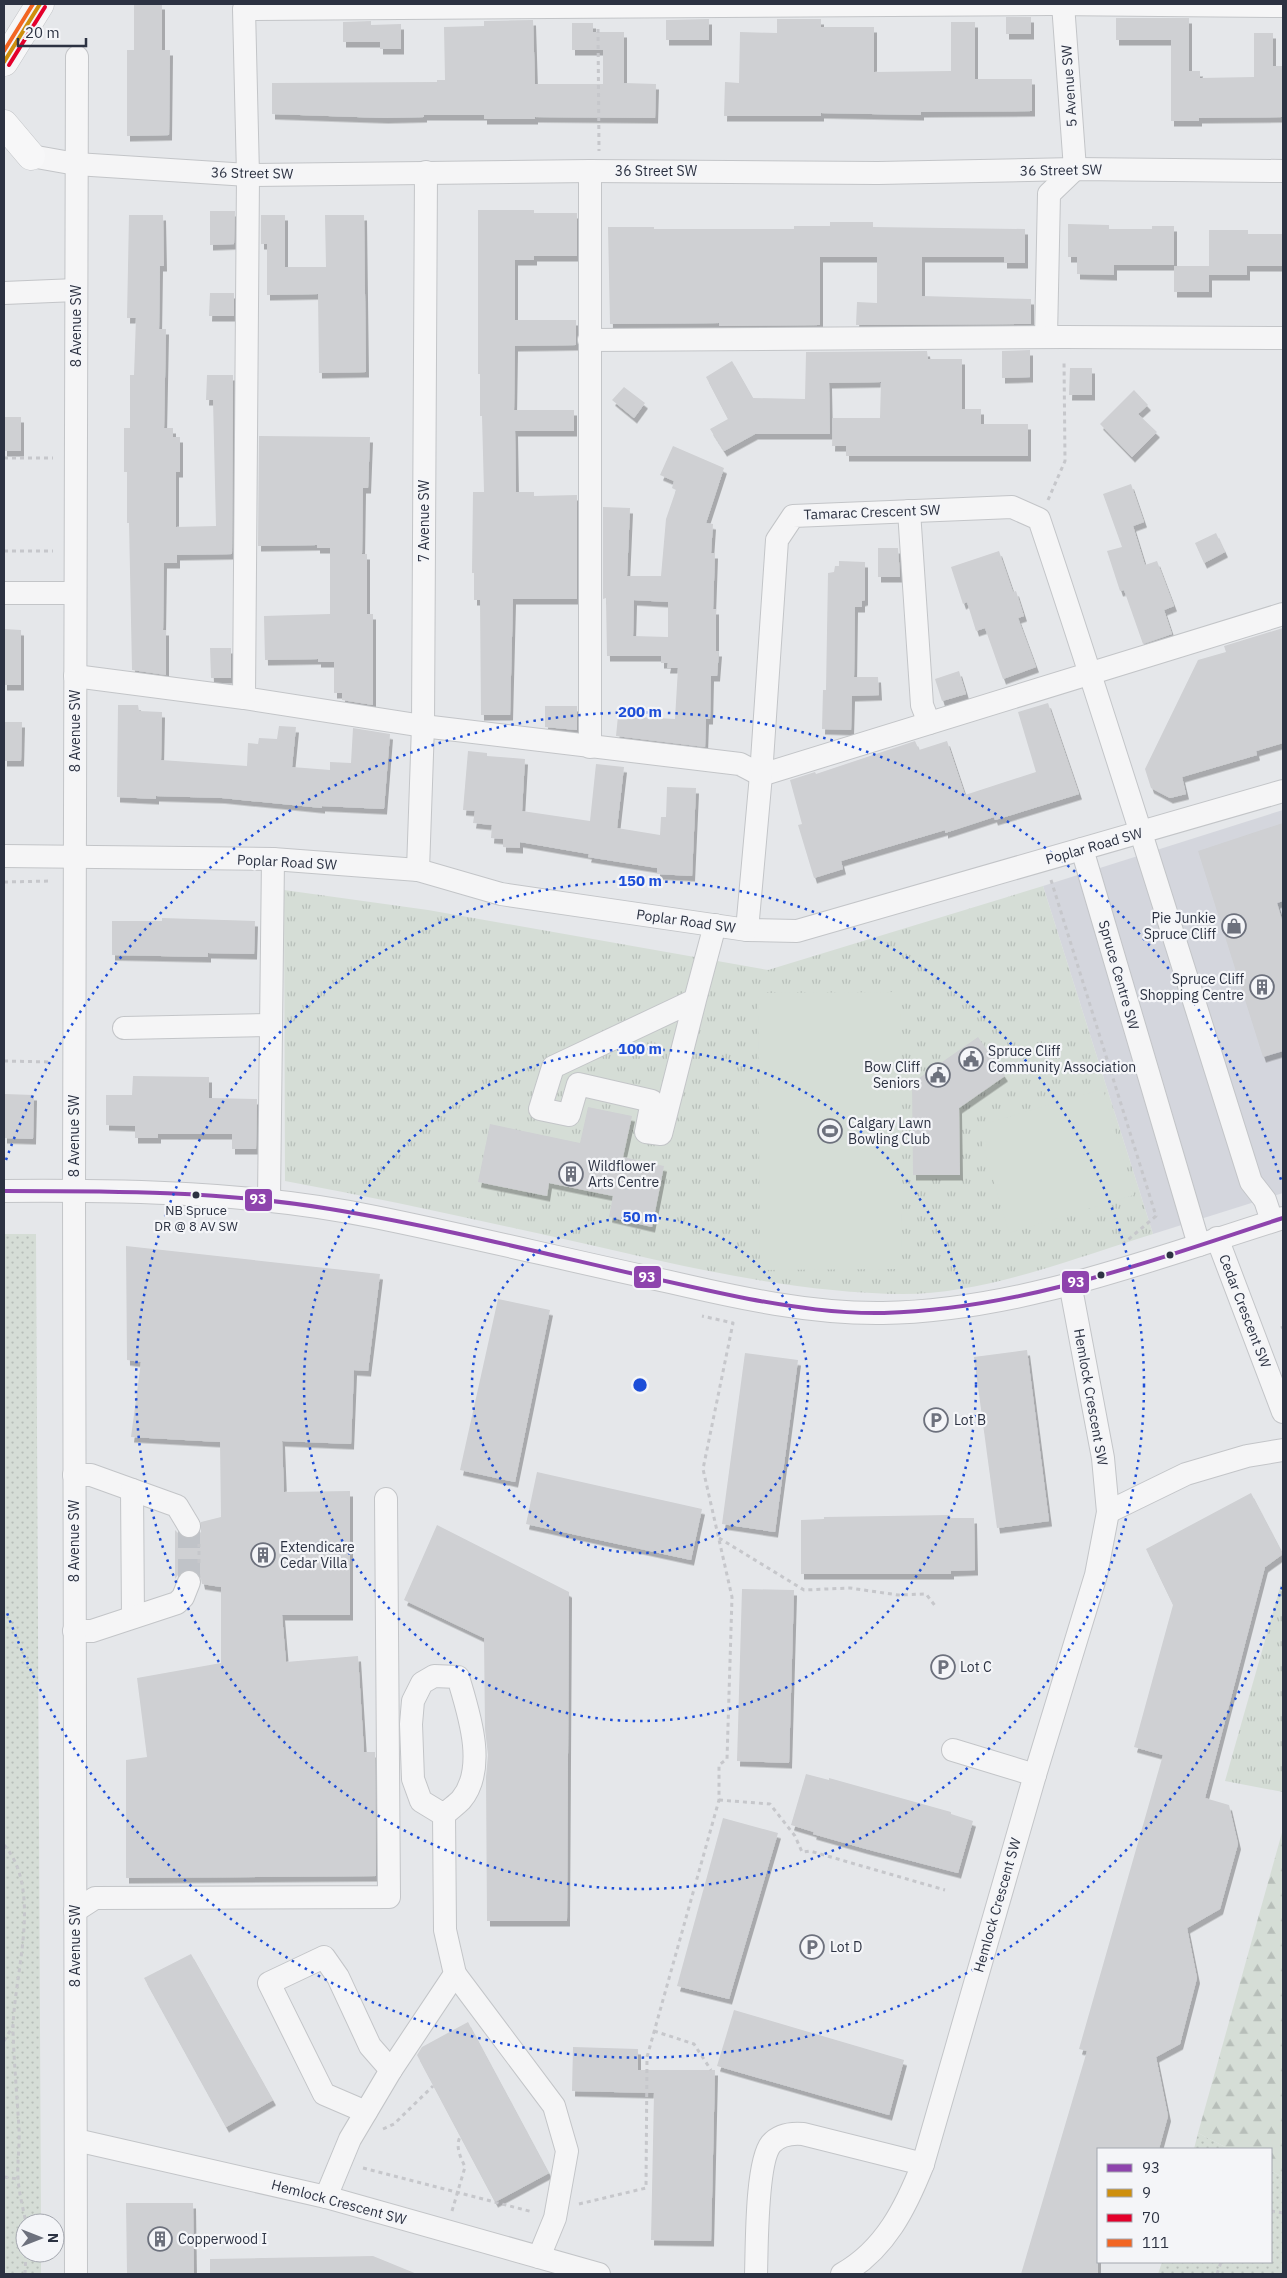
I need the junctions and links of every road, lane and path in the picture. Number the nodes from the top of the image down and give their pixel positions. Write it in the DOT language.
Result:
graph roads {
  1 [pos="40,4"];
  2 [pos="1063,4"];
  3 [pos="1283,6"];
  4 [pos="598,23"];
  5 [pos="77,57"];
  6 [pos="4,62"];
  7 [pos="4,124"];
  8 [pos="4,156"];
  9 [pos="31,156"];
  10 [pos="594,163"];
  11 [pos="76,164"];
  12 [pos="1075,169"];
  13 [pos="1283,171"];
  14 [pos="426,172"];
  15 [pos="248,175"];
  16 [pos="76,290"];
  17 [pos="4,293"];
  18 [pos="1055,337"];
  19 [pos="1283,338"];
  20 [pos="589,340"];
  21 [pos="4,458"];
  22 [pos="53,458"];
  23 [pos="910,511"];
  24 [pos="1039,519"];
  25 [pos="4,551"];
  26 [pos="53,552"];
  27 [pos="4,593"];
  28 [pos="75,594"];
  29 [pos="1283,614"];
  30 [pos="1091,672"];
  31 [pos="75,676"];
  32 [pos="244,698"];
  33 [pos="929,723"];
  34 [pos="423,726"];
  35 [pos="590,746"];
  36 [pos="761,775"];
  37 [pos="1283,790"];
  38 [pos="1140,833"];
  39 [pos="1082,849"];
  40 [pos="4,856"];
  41 [pos="74,856"];
  42 [pos="273,860"];
  43 [pos="418,870"];
  44 [pos="1050,879"];
  45 [pos="52,881"];
  46 [pos="4,882"];
  47 [pos="715,925"];
  48 [pos="747,930"];
  49 [pos="695,1000"];
  50 [pos="271,1025"];
  51 [pos="124,1028"];
  52 [pos="4,1061"];
  53 [pos="52,1062"];
  54 [pos="74,1190"];
  55 [pos="4,1191"];
  56 [pos="269,1199"];
  57 [pos="1278,1220"];
  58 [pos="1208,1241"];
  59 [pos="1124,1244"];
  60 [pos="1070,1284"];
  61 [pos="702,1316"];
  62 [pos="1283,1412"];
  63 [pos="1283,1450"];
  64 [pos="74,1475"];
  65 [pos="132,1490"];
  66 [pos="386,1500"];
  67 [pos="1108,1512"];
  68 [pos="194,1532"];
  69 [pos="719,1538"];
  70 [pos="194,1575"];
  71 [pos="936,1607"];
  72 [pos="133,1617"];
  73 [pos="74,1631"];
  74 [pos="953,1750"];
  75 [pos="1035,1775"];
  76 [pos="719,1800"];
  77 [pos="444,1815"];
  78 [pos="4,1846"];
  79 [pos="945,1890"];
  80 [pos="75,1910"];
  81 [pos="455,1974"];
  82 [pos="14,2025"];
  83 [pos="654,2031"];
  84 [pos="4,2041"];
  85 [pos="391,2070"];
  86 [pos="711,2070"];
  87 [pos="433,2086"];
  88 [pos="366,2112"];
  89 [pos="376,2132"];
  90 [pos="460,2137"];
  91 [pos="76,2140"];
  92 [pos="923,2164"];
  93 [pos="361,2167"];
  94 [pos="4,2177"];
  95 [pos="18,2179"];
  96 [pos="456,2192"];
  97 [pos="326,2197"];
  98 [pos="576,2205"];
  99 [pos="24,2213"];
  100 [pos="555,2218"];
  101 [pos="539,2257"];
  102 [pos="76,2274"];
  103 [pos="599,2274"];
  104 [pos="756,2274"];
  105 [pos="842,2274"];
  1 -- 6 [label="main road"];
  2 -- 3 [label="street"];
  2 -- 12 [label="street, 5 Avenue SW"];
  2 -- 15 [label="street"];
  4 -- 10 [label="path"];
  5 -- 11 [label="street, 8 Avenue SW"];
  7 -- 9 [label="main road"];
  8 -- 9 [label="main road, 36 Street SW"];
  9 -- 11 [label="street, 36 Street SW"];
  10 -- 12 [label="street, 36 Street SW"];
  10 -- 14 [label="street, 36 Street SW"];
  10 -- 20 [label="street"];
  11 -- 15 [label="street, 36 Street SW"];
  11 -- 16 [label="street, 8 Avenue SW"];
  12 -- 13 [label="street, 36 Street SW"];
  12 -- 18 [label="street"];
  14 -- 15 [label="street, 36 Street SW"];
  14 -- 34 [label="street, 7 Avenue SW"];
  15 -- 32 [label="street"];
  16 -- 17 [label="street"];
  16 -- 28 [label="street, 8 Avenue SW"];
  18 -- 19 [label="street"];
  18 -- 20 [label="street"];
  18 -- 24 [label="path"];
  20 -- 35 [label="street"];
  21 -- 22 [label="path"];
  23 -- 24 [label="street, Tamarac Crescent SW"];
  23 -- 33 [label="street"];
  23 -- 36 [label="street, Tamarac Crescent SW"];
  24 -- 30 [label="street"];
  25 -- 26 [label="path"];
  27 -- 28 [label="street"];
  28 -- 31 [label="street, 8 Avenue SW"];
  29 -- 30 [label="street"];
  30 -- 33 [label="street"];
  30 -- 38 [label="street"];
  31 -- 32 [label="street"];
  31 -- 41 [label="street, 8 Avenue SW"];
  32 -- 34 [label="street"];
  33 -- 36 [label="street"];
  34 -- 35 [label="street"];
  34 -- 43 [label="street, 7 Avenue SW"];
  35 -- 36 [label="street"];
  36 -- 48 [label="street, Tamarac Crescent SW"];
  37 -- 38 [label="street, Poplar Road SW"];
  38 -- 39 [label="street, Poplar Road SW"];
  38 -- 57 [label="street"];
  39 -- 48 [label="street, Poplar Road SW"];
  39 -- 58 [label="street, Spruce Centre SW"];
  40 -- 41 [label="street, Poplar Road SW"];
  41 -- 42 [label="street, Poplar Road SW"];
  41 -- 54 [label="street, 8 Avenue SW"];
  42 -- 43 [label="street, Poplar Road SW"];
  42 -- 50 [label="street"];
  43 -- 47 [label="street, Poplar Road SW"];
  44 -- 59 [label="path"];
  45 -- 46 [label="path"];
  47 -- 48 [label="street, Poplar Road SW"];
  47 -- 49 [label="street"];
  49 -- 49 [label="street"];
  50 -- 51 [label="street"];
  50 -- 56 [label="street"];
  52 -- 53 [label="path"];
  54 -- 55 [label="street"];
  54 -- 56 [label="street"];
  54 -- 64 [label="street, 8 Avenue SW"];
  56 -- 60 [label="street"];
  57 -- 58 [label="street"];
  58 -- 60 [label="street"];
  58 -- 62 [label="street, Cedar Crescent SW"];
  60 -- 67 [label="street, Hemlock Crescent SW"];
  61 -- 69 [label="path"];
  63 -- 67 [label="street"];
  64 -- 65 [label="street"];
  64 -- 73 [label="street, 8 Avenue SW"];
  65 -- 68 [label="street"];
  65 -- 72 [label="street"];
  66 -- 80 [label="street"];
  67 -- 75 [label="street, Hemlock Crescent SW"];
  68 -- 70 [label="path"];
  69 -- 71 [label="path"];
  69 -- 76 [label="path"];
  70 -- 72 [label="street"];
  72 -- 73 [label="street"];
  73 -- 80 [label="street, 8 Avenue SW"];
  74 -- 75 [label="street"];
  75 -- 92 [label="street, Hemlock Crescent SW"];
  76 -- 79 [label="path"];
  76 -- 83 [label="path"];
  77 -- 77 [label="street"];
  77 -- 81 [label="street"];
  78 -- 82 [label="path"];
  80 -- 91 [label="street, 8 Avenue SW"];
  81 -- 85 [label="street"];
  81 -- 100 [label="street"];
  82 -- 84 [label="path"];
  82 -- 95 [label="path"];
  83 -- 86 [label="path"];
  83 -- 98 [label="path"];
  85 -- 88 [label="street"];
  85 -- 88 [label="street"];
  87 -- 89 [label="path"];
  88 -- 97 [label="street"];
  90 -- 96 [label="path"];
  91 -- 97 [label="street, Hemlock Crescent SW"];
  91 -- 102 [label="street, 8 Avenue SW"];
  92 -- 104 [label="street"];
  92 -- 105 [label="street, Hemlock Crescent SW"];
  93 -- 96 [label="path"];
  94 -- 95 [label="path"];
  95 -- 99 [label="path"];
  96 -- 100 [label="path"];
  97 -- 101 [label="street, Hemlock Crescent SW"];
  100 -- 101 [label="street"];
  101 -- 103 [label="street, Hemlock Crescent SW"];
}
